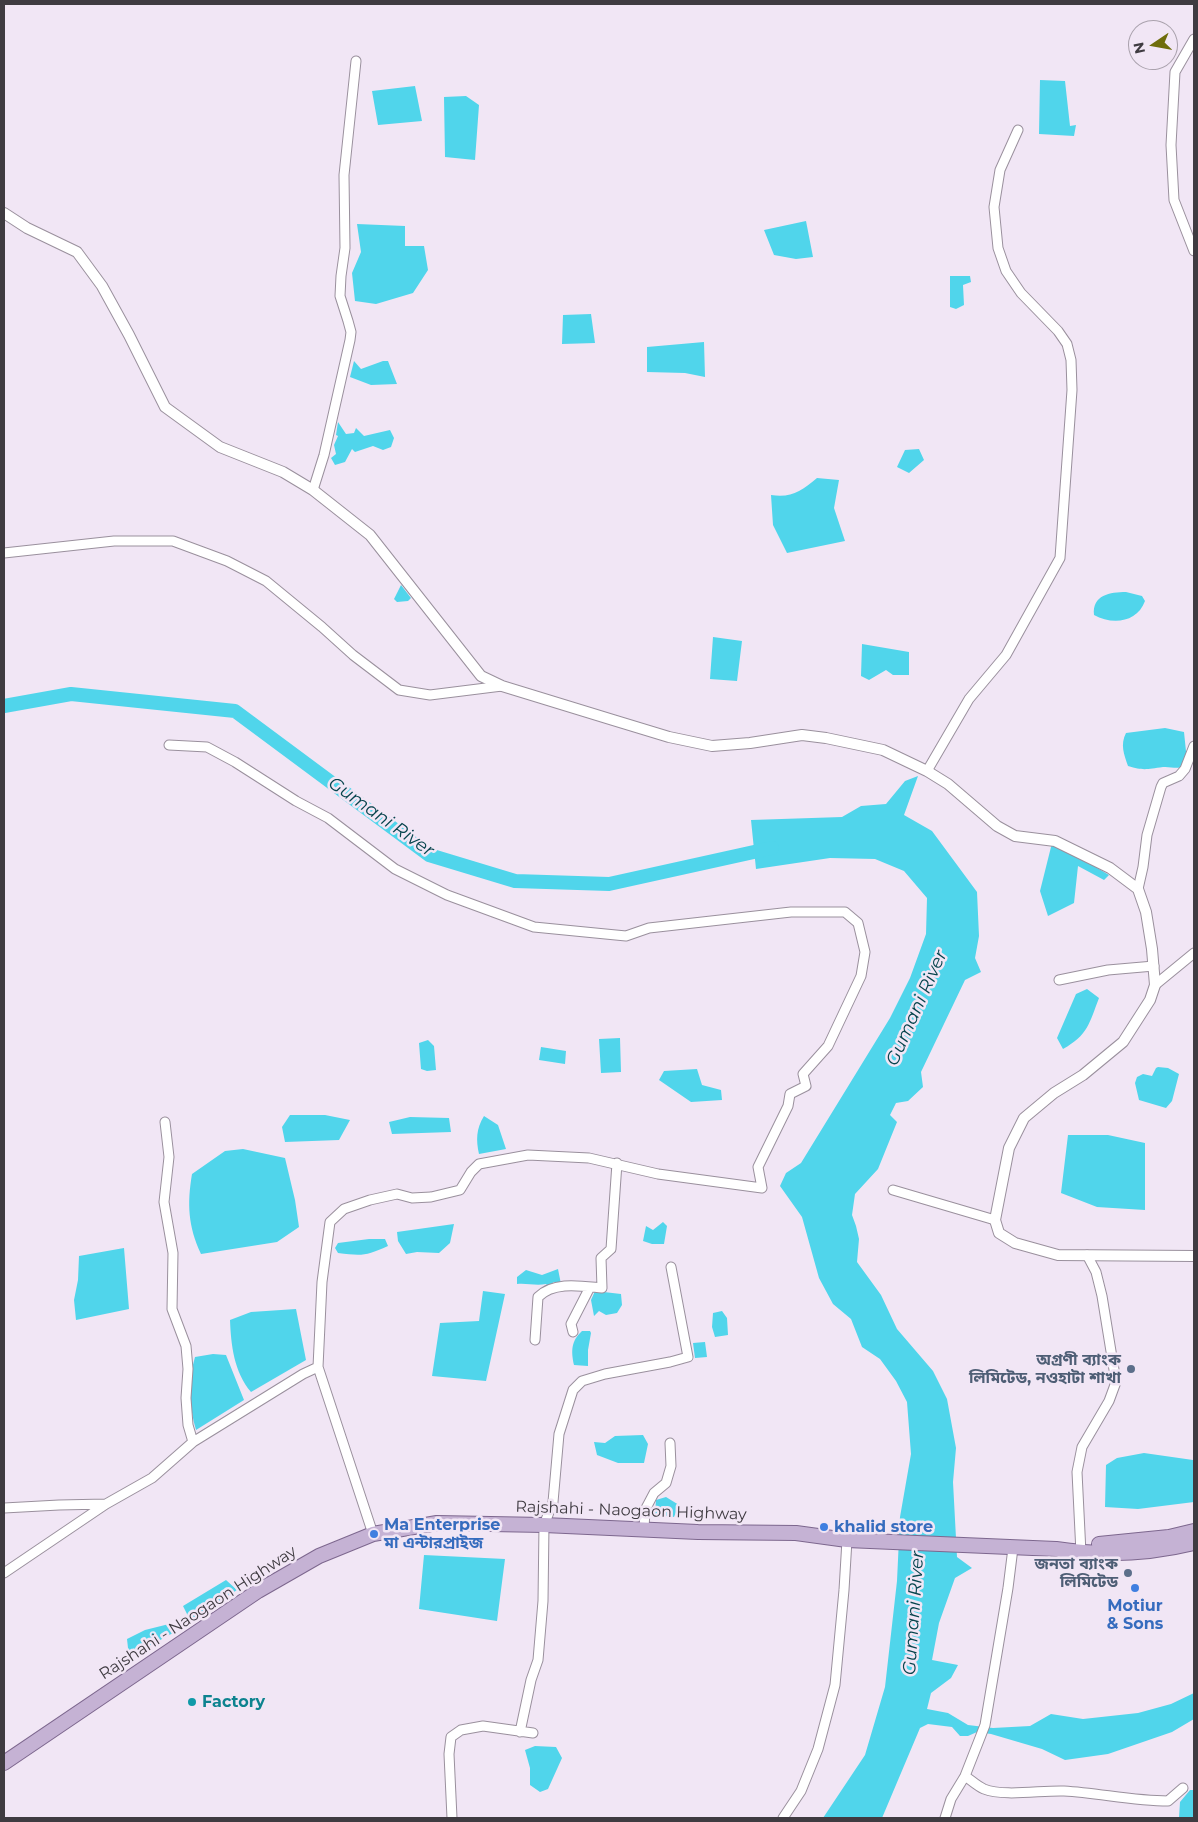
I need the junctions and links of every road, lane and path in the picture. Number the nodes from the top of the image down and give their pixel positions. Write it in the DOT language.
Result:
graph roads {
  1 [pos="1194,39"];
  2 [pos="356,61"];
  3 [pos="1018,130"];
  4 [pos="4,213"];
  5 [pos="1194,251"];
  6 [pos="313,490"];
  7 [pos="4,553"];
  8 [pos="502,686"];
  9 [pos="169,745"];
  10 [pos="1194,746"];
  11 [pos="927,771"];
  12 [pos="1138,889"];
  13 [pos="1194,953"];
  14 [pos="1154,966"];
  15 [pos="1059,980"];
  16 [pos="1155,984"];
  17 [pos="165,1122"];
  18 [pos="617,1164"];
  19 [pos="893,1190"];
  20 [pos="995,1220"];
  21 [pos="1087,1256"];
  22 [pos="1194,1256"];
  23 [pos="671,1267"];
  24 [pos="590,1287"];
  25 [pos="573,1332"];
  26 [pos="535,1340"];
  27 [pos="318,1367"];
  28 [pos="193,1442"];
  29 [pos="670,1443"];
  30 [pos="106,1504"];
  31 [pos="4,1508"];
  32 [pos="544,1525"];
  33 [pos="644,1529"];
  34 [pos="1194,1531"];
  35 [pos="373,1534"];
  36 [pos="847,1540"];
  37 [pos="1194,1543"];
  38 [pos="1013,1548"];
  39 [pos="1081,1549"];
  40 [pos="4,1572"];
  41 [pos="520,1732"];
  42 [pos="533,1733"];
  43 [pos="4,1763"];
  44 [pos="965,1776"];
  45 [pos="1183,1788"];
  46 [pos="452,1818"];
  47 [pos="783,1818"];
  48 [pos="945,1818"];
  1 -- 5 [label="street"];
  2 -- 6 [label="street"];
  3 -- 11 [label="street"];
  4 -- 6 [label="street"];
  6 -- 8 [label="street"];
  7 -- 8 [label="street"];
  8 -- 11 [label="street"];
  9 -- 18 [label="street"];
  10 -- 12 [label="street"];
  11 -- 12 [label="street"];
  12 -- 14 [label="street"];
  13 -- 16 [label="street"];
  14 -- 15 [label="street"];
  14 -- 16 [label="street"];
  16 -- 20 [label="street"];
  17 -- 28 [label="street"];
  18 -- 24 [label="street"];
  18 -- 27 [label="street"];
  19 -- 20 [label="street"];
  20 -- 21 [label="street"];
  21 -- 22 [label="street"];
  21 -- 39 [label="street"];
  23 -- 32 [label="street"];
  24 -- 25 [label="street"];
  24 -- 26 [label="street"];
  27 -- 28 [label="street"];
  27 -- 35 [label="street"];
  28 -- 30 [label="street"];
  29 -- 33 [label="street"];
  30 -- 31 [label="street"];
  30 -- 40 [label="street"];
  32 -- 33 [label="main road, Rajshahi - Naogaon Highway"];
  32 -- 35 [label="main road, Rajshahi - Naogaon Highway"];
  32 -- 41 [label="street"];
  33 -- 36 [label="main road, Rajshahi - Naogaon Highway"];
  34 -- 39 [label="main road"];
  35 -- 43 [label="main road, Rajshahi - Naogaon Highway"];
  36 -- 38 [label="main road, Rajshahi - Naogaon Highway"];
  36 -- 47 [label="street"];
  37 -- 39 [label="main road"];
  38 -- 39 [label="main road"];
  38 -- 44 [label="street"];
  41 -- 42 [label="street"];
  41 -- 46 [label="street"];
  44 -- 45 [label="street"];
  44 -- 48 [label="street"];
}
